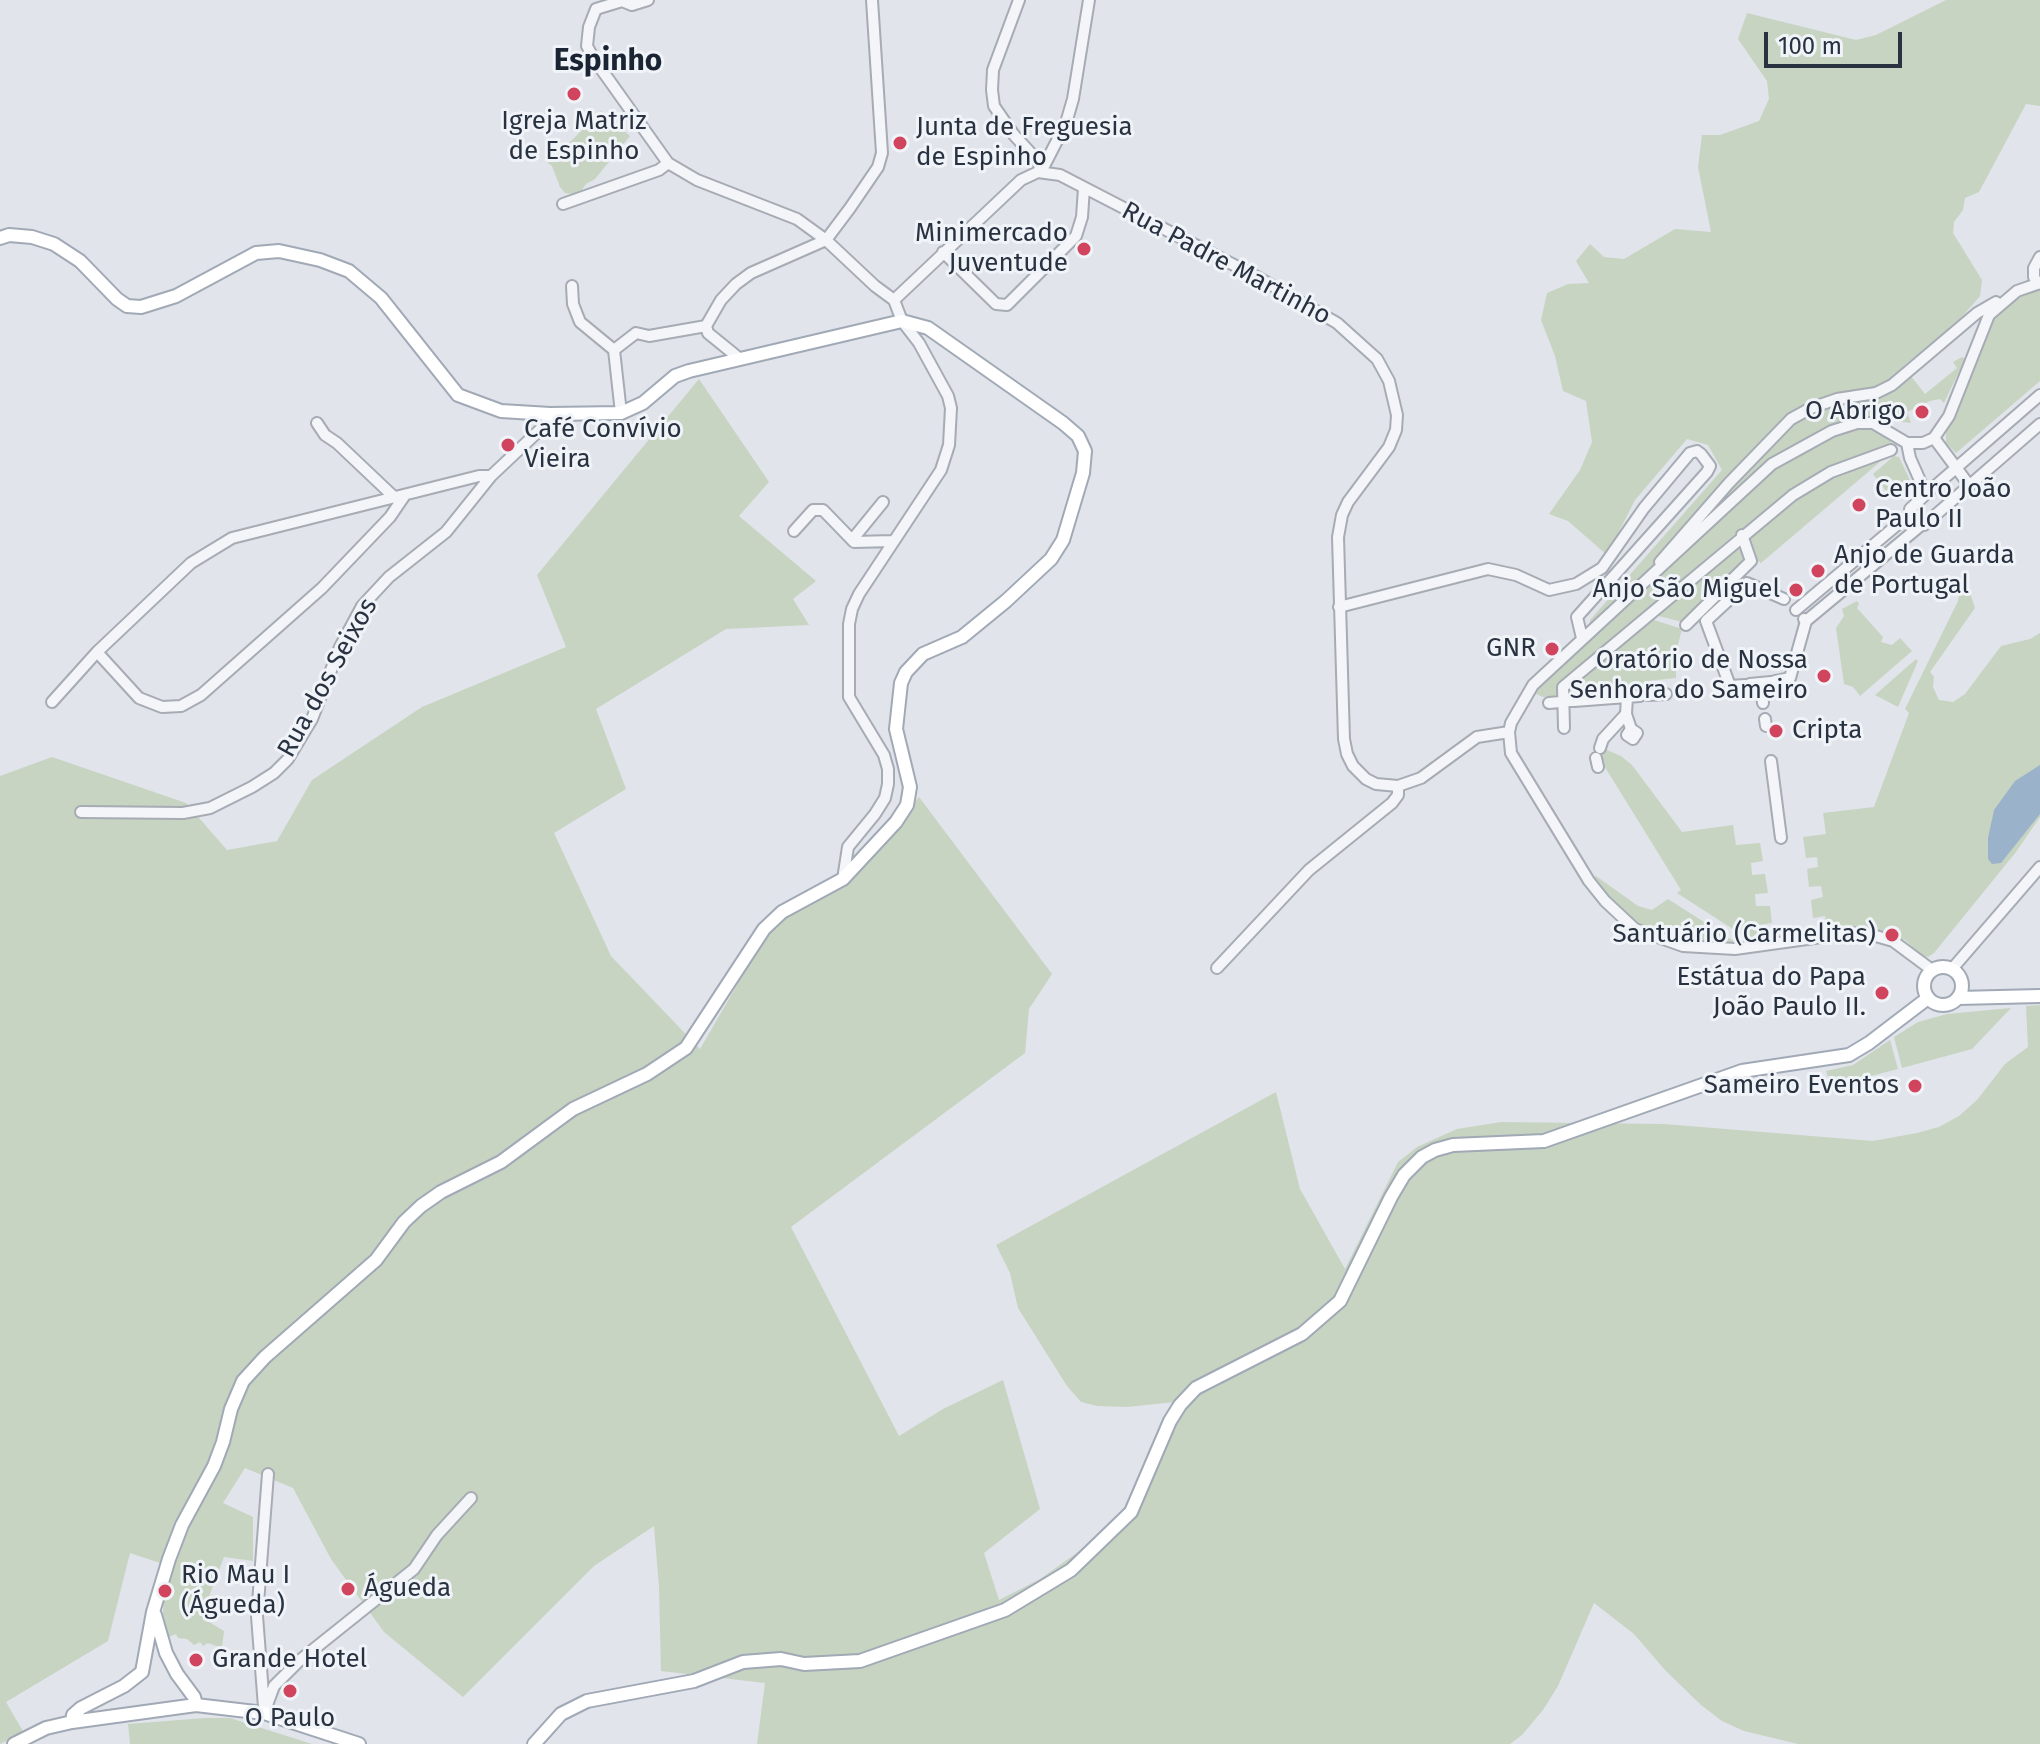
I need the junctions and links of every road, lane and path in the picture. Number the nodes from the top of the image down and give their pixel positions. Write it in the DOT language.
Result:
graph roads {
  1 [pos="648,0"];
  2 [pos="872,0"];
  3 [pos="1019,0"];
  4 [pos="1089,0"];
  5 [pos="593,5"];
  6 [pos="668,163"];
  7 [pos="1041,172"];
  8 [pos="1084,188"];
  9 [pos="563,204"];
  10 [pos="0,238"];
  11 [pos="826,240"];
  12 [pos="943,252"];
  13 [pos="2040,257"];
  14 [pos="2039,283"];
  15 [pos="572,286"];
  16 [pos="2013,294"];
  17 [pos="894,300"];
  18 [pos="902,321"];
  19 [pos="706,326"];
  20 [pos="614,350"];
  21 [pos="740,359"];
  22 [pos="2040,395"];
  23 [pos="2031,403"];
  24 [pos="621,413"];
  25 [pos="550,414"];
  26 [pos="2040,415"];
  27 [pos="317,423"];
  28 [pos="2040,424"];
  29 [pos="1934,438"];
  30 [pos="1907,443"];
  31 [pos="1891,450"];
  32 [pos="1956,468"];
  33 [pos="491,476"];
  34 [pos="1969,485"];
  35 [pos="1926,494"];
  36 [pos="399,496"];
  37 [pos="883,502"];
  38 [pos="1910,514"];
  39 [pos="1920,526"];
  40 [pos="794,531"];
  41 [pos="1742,535"];
  42 [pos="852,540"];
  43 [pos="893,541"];
  44 [pos="1642,587"];
  45 [pos="1790,604"];
  46 [pos="1339,607"];
  47 [pos="1806,621"];
  48 [pos="1686,625"];
  49 [pos="1582,638"];
  50 [pos="97,652"];
  51 [pos="1760,683"];
  52 [pos="1666,694"];
  53 [pos="1627,697"];
  54 [pos="1570,701"];
  55 [pos="52,702"];
  56 [pos="1549,703"];
  57 [pos="1626,714"];
  58 [pos="1765,719"];
  59 [pos="1564,728"];
  60 [pos="1631,729"];
  61 [pos="1509,732"];
  62 [pos="1598,758"];
  63 [pos="1771,761"];
  64 [pos="1398,786"];
  65 [pos="81,812"];
  66 [pos="1781,838"];
  67 [pos="2040,867"];
  68 [pos="843,879"];
  69 [pos="1217,968"];
  70 [pos="1952,969"];
  71 [pos="1932,970"];
  72 [pos="2040,996"];
  73 [pos="1928,998"];
  74 [pos="1958,998"];
  75 [pos="268,1474"];
  76 [pos="471,1498"];
  77 [pos="153,1612"];
  78 [pos="196,1705"];
  79 [pos="264,1713"];
  80 [pos="72,1722"];
  81 [pos="14,1744"];
  82 [pos="359,1744"];
  83 [pos="534,1744"];
  1 -- 5 [label="street"];
  2 -- 11 [label="street"];
  3 -- 7 [label="street"];
  4 -- 7 [label="street"];
  5 -- 6 [label="street"];
  6 -- 9 [label="street"];
  6 -- 11 [label="street"];
  7 -- 8 [label="street, Rua Padre Martinho"];
  7 -- 12 [label="street"];
  8 -- 12 [label="street"];
  8 -- 46 [label="street, Rua Padre Martinho"];
  10 -- 25 [label="main road"];
  11 -- 17 [label="street"];
  11 -- 19 [label="street"];
  12 -- 17 [label="street"];
  13 -- 14 [label="street"];
  14 -- 16 [label="street"];
  15 -- 20 [label="street"];
  16 -- 29 [label="street"];
  16 -- 44 [label="street"];
  17 -- 18 [label="street"];
  18 -- 21 [label="main road"];
  18 -- 43 [label="street"];
  18 -- 68 [label="main road"];
  19 -- 20 [label="street"];
  19 -- 21 [label="street"];
  20 -- 24 [label="street"];
  21 -- 24 [label="main road"];
  22 -- 23 [label="street"];
  23 -- 26 [label="street"];
  23 -- 32 [label="street"];
  24 -- 25 [label="main road"];
  25 -- 33 [label="street, Rua dos Seixos"];
  27 -- 36 [label="street"];
  28 -- 34 [label="street"];
  29 -- 30 [label="street"];
  29 -- 32 [label="street"];
  30 -- 35 [label="street"];
  30 -- 44 [label="street"];
  31 -- 41 [label="street"];
  32 -- 34 [label="street"];
  32 -- 35 [label="street"];
  33 -- 36 [label="street"];
  33 -- 65 [label="street, Rua dos Seixos"];
  34 -- 39 [label="street"];
  35 -- 38 [label="street"];
  36 -- 50 [label="street"];
  36 -- 50 [label="street"];
  37 -- 42 [label="street"];
  38 -- 39 [label="street"];
  38 -- 45 [label="street"];
  39 -- 47 [label="street"];
  40 -- 42 [label="street"];
  41 -- 48 [label="street"];
  41 -- 54 [label="street"];
  42 -- 43 [label="street"];
  43 -- 68 [label="street"];
  44 -- 49 [label="street"];
  45 -- 47 [label="street"];
  45 -- 51 [label="street"];
  46 -- 49 [label="street"];
  46 -- 64 [label="street, Rua Padre Martinho"];
  47 -- 51 [label="street"];
  49 -- 61 [label="street"];
  50 -- 55 [label="street"];
  51 -- 58 [label="street"];
  52 -- 53 [label="street"];
  53 -- 54 [label="street"];
  53 -- 57 [label="street"];
  54 -- 56 [label="street"];
  54 -- 59 [label="street"];
  57 -- 60 [label="street"];
  57 -- 62 [label="street"];
  61 -- 64 [label="street"];
  61 -- 71 [label="street"];
  63 -- 66 [label="street"];
  64 -- 69 [label="street"];
  67 -- 70 [label="street"];
  68 -- 77 [label="main road"];
  70 -- 71 [label="main road"];
  70 -- 74 [label="main road"];
  71 -- 73 [label="main road"];
  72 -- 74 [label="main road"];
  73 -- 74 [label="main road"];
  73 -- 83 [label="main road"];
  75 -- 79 [label="street"];
  76 -- 79 [label="street"];
  77 -- 78 [label="main road"];
  77 -- 80 [label="main road"];
  78 -- 79 [label="main road"];
  78 -- 80 [label="main road"];
  79 -- 82 [label="main road"];
  80 -- 81 [label="main road"];
}
